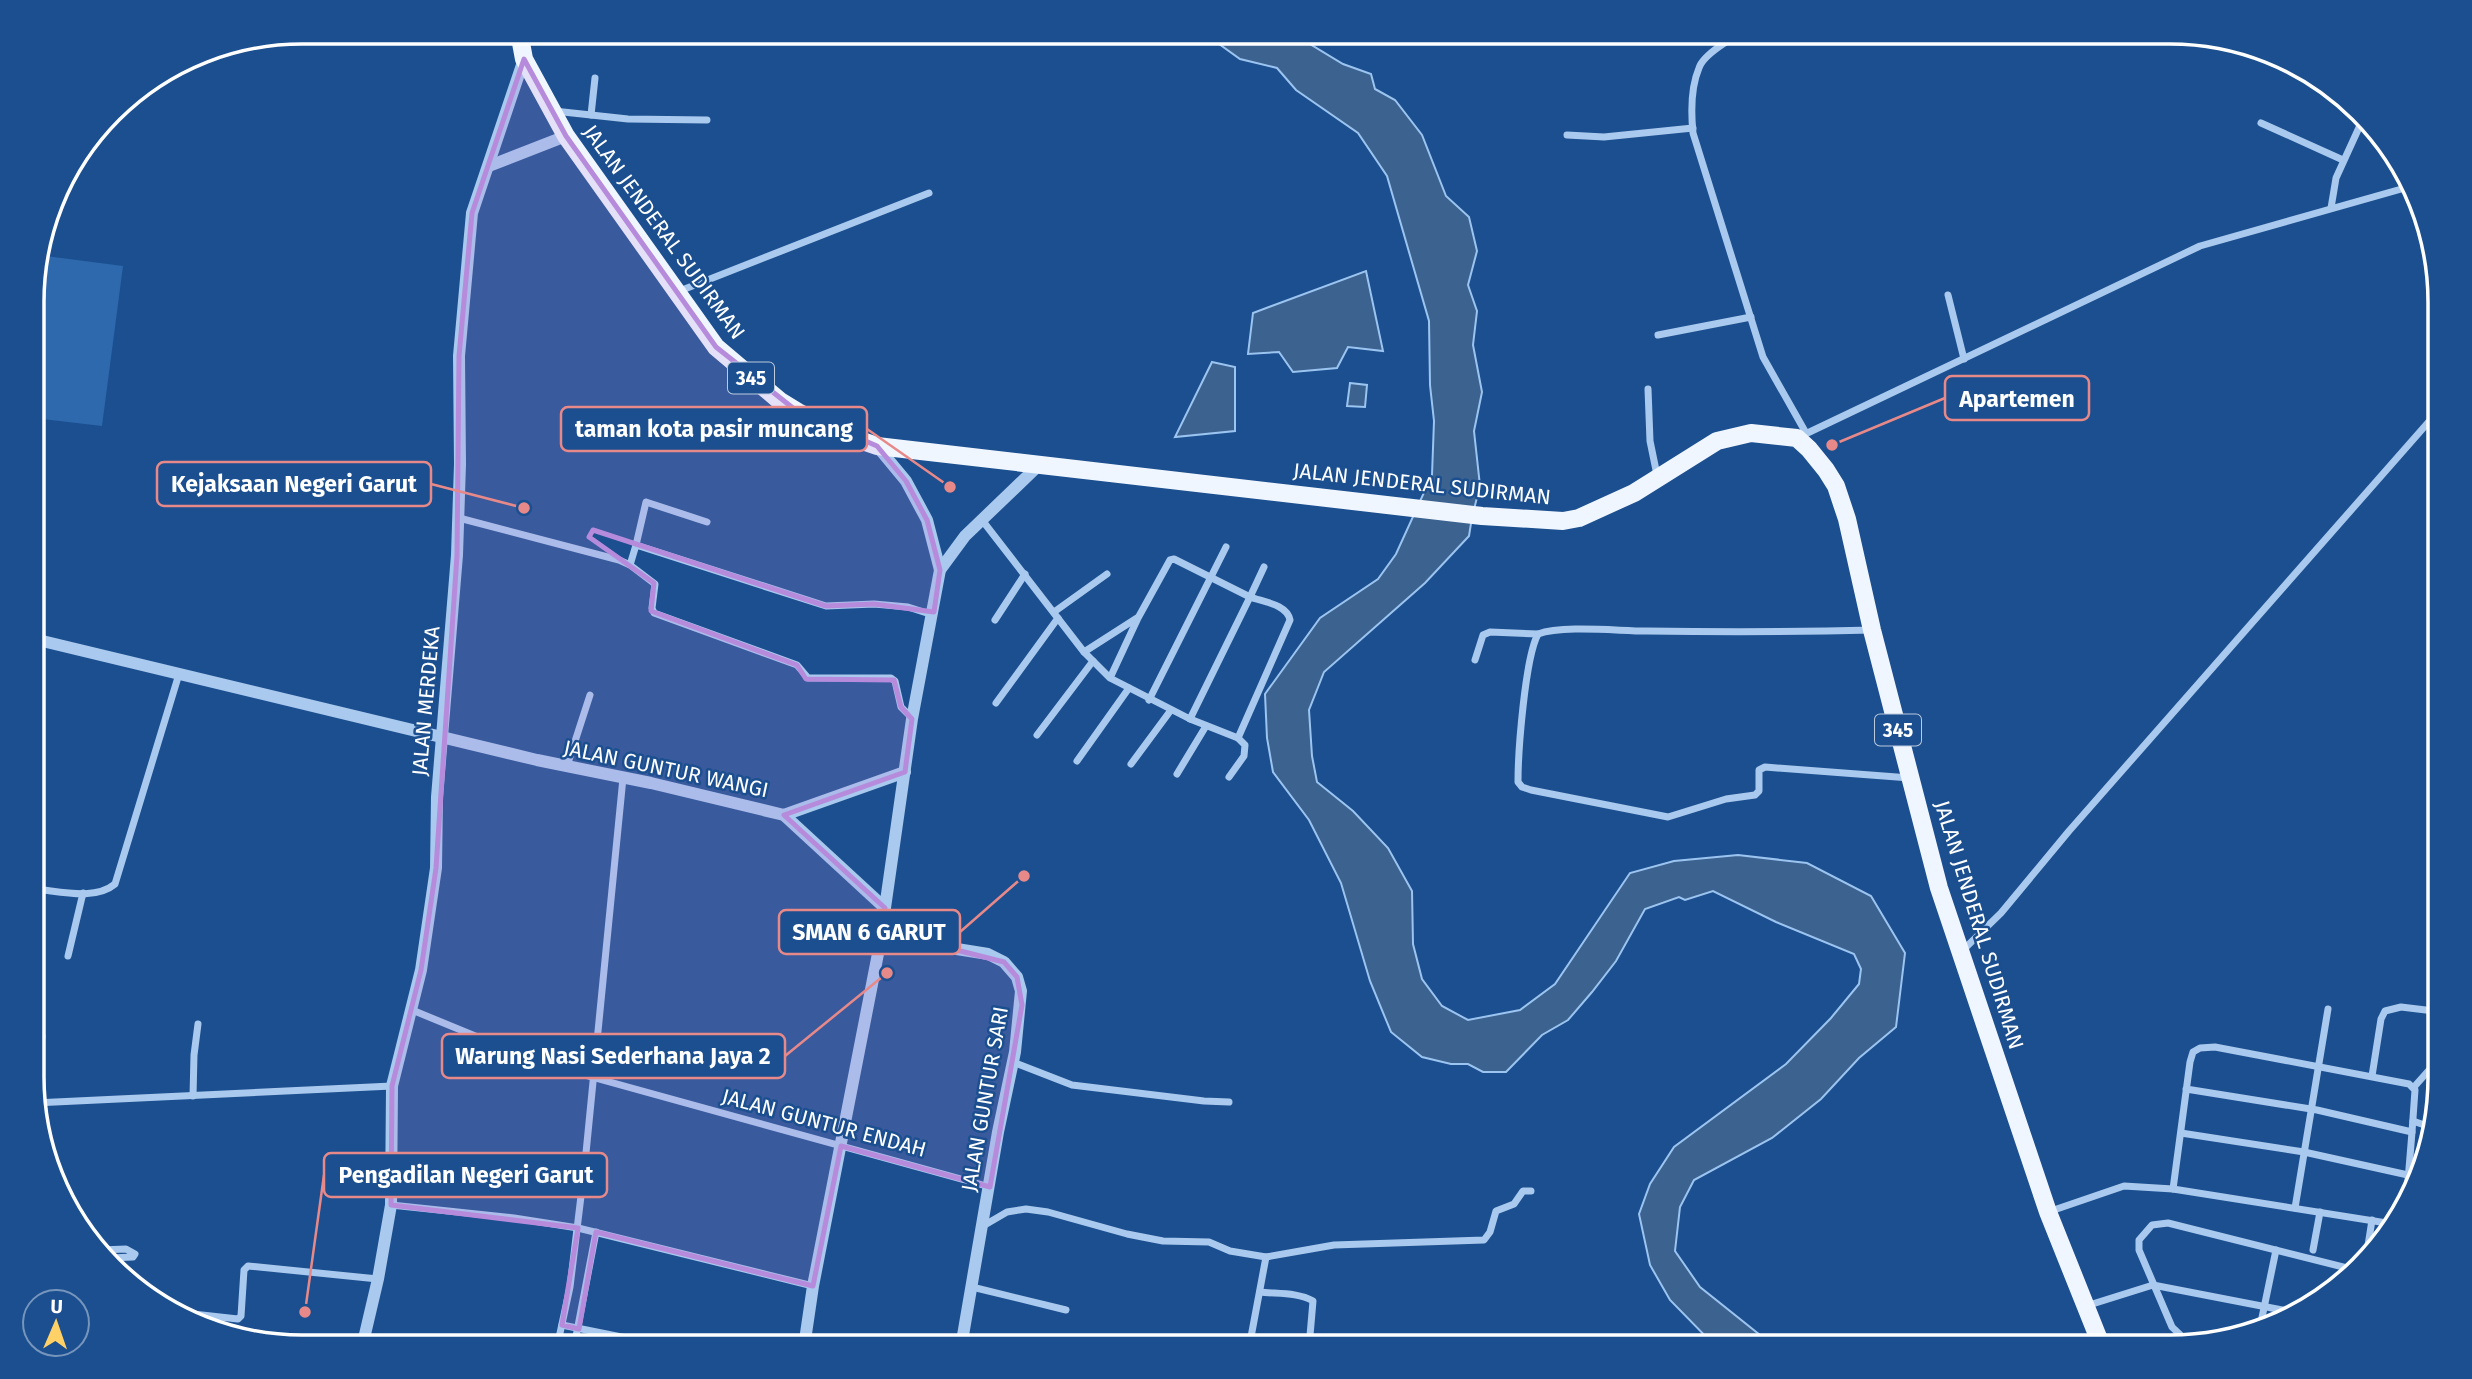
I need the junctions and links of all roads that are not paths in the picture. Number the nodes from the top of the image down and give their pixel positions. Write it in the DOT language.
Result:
graph roads {
  1 [pos="521,44"];
  2 [pos="1725,44"];
  3 [pos="524,59"];
  4 [pos="596,78"];
  5 [pos="551,111"];
  6 [pos="591,115"];
  7 [pos="707,120"];
  8 [pos="2261,123"];
  9 [pos="2359,126"];
  10 [pos="1692,128"];
  11 [pos="1567,135"];
  12 [pos="566,136"];
  13 [pos="2343,160"];
  14 [pos="489,166"];
  15 [pos="2402,189"];
  16 [pos="929,192"];
  17 [pos="2331,208"];
  18 [pos="676,292"];
  19 [pos="1948,295"];
  20 [pos="1751,317"];
  21 [pos="1658,335"];
  22 [pos="1964,359"];
  23 [pos="1648,389"];
  24 [pos="2428,423"];
  25 [pos="1801,436"];
  26 [pos="877,446"];
  27 [pos="1038,466"];
  28 [pos="1657,476"];
  29 [pos="459,518"];
  30 [pos="982,520"];
  31 [pos="707,522"];
  32 [pos="636,545"];
  33 [pos="1226,547"];
  34 [pos="630,565"];
  35 [pos="1264,567"];
  36 [pos="940,570"];
  37 [pos="1025,574"];
  38 [pos="1107,575"];
  39 [pos="1212,577"];
  40 [pos="1250,597"];
  41 [pos="933,615"];
  42 [pos="1056,615"];
  43 [pos="1138,618"];
  44 [pos="995,620"];
  45 [pos="1872,630"];
  46 [pos="1538,634"];
  47 [pos="44,641"];
  48 [pos="1084,652"];
  49 [pos="1475,660"];
  50 [pos="1093,661"];
  51 [pos="179,674"];
  52 [pos="1110,678"];
  53 [pos="1129,688"];
  54 [pos="590,695"];
  55 [pos="1149,700"];
  56 [pos="996,704"];
  57 [pos="1171,710"];
  58 [pos="912,719"];
  59 [pos="1190,719"];
  60 [pos="1206,726"];
  61 [pos="1037,735"];
  62 [pos="443,737"];
  63 [pos="1238,738"];
  64 [pos="1077,761"];
  65 [pos="1131,764"];
  66 [pos="567,766"];
  67 [pos="905,772"];
  68 [pos="1177,775"];
  69 [pos="1229,777"];
  70 [pos="623,778"];
  71 [pos="1910,778"];
  72 [pos="784,815"];
  73 [pos="44,890"];
  74 [pos="83,893"];
  75 [pos="885,908"];
  76 [pos="884,923"];
  77 [pos="1961,952"];
  78 [pos="68,956"];
  79 [pos="2328,1009"];
  80 [pos="412,1010"];
  81 [pos="2428,1010"];
  82 [pos="198,1024"];
  83 [pos="1013,1062"];
  84 [pos="2318,1066"];
  85 [pos="2428,1071"];
  86 [pos="2372,1076"];
  87 [pos="593,1078"];
  88 [pos="392,1086"];
  89 [pos="2414,1087"];
  90 [pos="2186,1089"];
  91 [pos="193,1096"];
  92 [pos="1229,1102"];
  93 [pos="45,1103"];
  94 [pos="2312,1109"];
  95 [pos="2413,1121"];
  96 [pos="2423,1125"];
  97 [pos="2412,1132"];
  98 [pos="2181,1133"];
  99 [pos="841,1145"];
  100 [pos="2304,1152"];
  101 [pos="2411,1171"];
  102 [pos="990,1187"];
  103 [pos="2173,1189"];
  104 [pos="1531,1191"];
  105 [pos="391,1205"];
  106 [pos="2295,1208"];
  107 [pos="2048,1212"];
  108 [pos="2320,1212"];
  109 [pos="2372,1220"];
  110 [pos="2383,1222"];
  111 [pos="983,1226"];
  112 [pos="578,1228"];
  113 [pos="596,1231"];
  114 [pos="2369,1242"];
  115 [pos="111,1250"];
  116 [pos="2277,1250"];
  117 [pos="2313,1250"];
  118 [pos="1266,1257"];
  119 [pos="117,1258"];
  120 [pos="2344,1267"];
  121 [pos="378,1279"];
  122 [pos="2153,1285"];
  123 [pos="813,1286"];
  124 [pos="972,1287"];
  125 [pos="1260,1292"];
  126 [pos="2265,1305"];
  127 [pos="2085,1306"];
  128 [pos="2283,1309"];
  129 [pos="1066,1310"];
  130 [pos="206,1317"];
  131 [pos="2262,1319"];
  132 [pos="562,1325"];
  133 [pos="579,1329"];
  134 [pos="365,1335"];
  135 [pos="560,1335"];
  136 [pos="577,1335"];
  137 [pos="610,1335"];
  138 [pos="806,1335"];
  139 [pos="963,1335"];
  140 [pos="1252,1335"];
  141 [pos="1310,1335"];
  142 [pos="2097,1335"];
  143 [pos="2180,1335"];
  1 -- 3 [label="main road, JALAN JENDERAL SUDIRMAN / 345"];
  2 -- 10 [label="street"];
  3 -- 5 [label="main road, JALAN JENDERAL SUDIRMAN / 345"];
  3 -- 14 [label="street, JALAN MERDEKA"];
  4 -- 6 [label="street"];
  5 -- 6 [label="street"];
  5 -- 12 [label="main road, JALAN JENDERAL SUDIRMAN / 345"];
  6 -- 7 [label="street"];
  8 -- 13 [label="street"];
  9 -- 13 [label="street"];
  10 -- 11 [label="street"];
  10 -- 20 [label="street"];
  12 -- 14 [label="street"];
  12 -- 18 [label="main road, JALAN JENDERAL SUDIRMAN / 345"];
  13 -- 17 [label="street"];
  14 -- 29 [label="street, JALAN MERDEKA"];
  15 -- 17 [label="street"];
  16 -- 18 [label="street"];
  17 -- 22 [label="street"];
  18 -- 26 [label="main road, JALAN JENDERAL SUDIRMAN / 345"];
  19 -- 22 [label="street"];
  20 -- 21 [label="street"];
  20 -- 25 [label="street"];
  22 -- 25 [label="street"];
  23 -- 28 [label="street"];
  24 -- 77 [label="street"];
  25 -- 28 [label="main road, JALAN JENDERAL SUDIRMAN / 345"];
  25 -- 45 [label="main road, JALAN JENDERAL SUDIRMAN / 345"];
  26 -- 27 [label="main road, JALAN JENDERAL SUDIRMAN / 345"];
  26 -- 36 [label="street"];
  27 -- 28 [label="main road, JALAN JENDERAL SUDIRMAN / 345"];
  27 -- 30 [label="street"];
  29 -- 34 [label="street"];
  29 -- 62 [label="street, JALAN MERDEKA"];
  30 -- 36 [label="street"];
  30 -- 37 [label="street"];
  31 -- 32 [label="street"];
  32 -- 34 [label="street"];
  32 -- 41 [label="street"];
  33 -- 39 [label="street"];
  34 -- 58 [label="street"];
  35 -- 40 [label="street"];
  36 -- 41 [label="street"];
  37 -- 42 [label="street"];
  37 -- 44 [label="street"];
  38 -- 42 [label="street"];
  39 -- 40 [label="street"];
  39 -- 43 [label="street"];
  39 -- 55 [label="street"];
  40 -- 59 [label="street"];
  40 -- 63 [label="street"];
  41 -- 58 [label="street"];
  42 -- 48 [label="street"];
  42 -- 56 [label="street"];
  43 -- 48 [label="street"];
  43 -- 52 [label="street"];
  45 -- 46 [label="street"];
  45 -- 71 [label="main road, JALAN JENDERAL SUDIRMAN / 345"];
  46 -- 49 [label="street"];
  46 -- 71 [label="street"];
  47 -- 51 [label="street, JALAN GUNTUR WANGI"];
  48 -- 50 [label="street"];
  50 -- 52 [label="street"];
  50 -- 61 [label="street"];
  51 -- 62 [label="street, JALAN GUNTUR WANGI"];
  51 -- 74 [label="street"];
  52 -- 53 [label="street"];
  53 -- 55 [label="street"];
  53 -- 64 [label="street"];
  54 -- 66 [label="street"];
  55 -- 57 [label="street"];
  57 -- 59 [label="street"];
  57 -- 65 [label="street"];
  58 -- 67 [label="street"];
  59 -- 60 [label="street"];
  60 -- 63 [label="street"];
  60 -- 68 [label="street"];
  62 -- 66 [label="street, JALAN GUNTUR WANGI"];
  62 -- 80 [label="street, JALAN MERDEKA"];
  63 -- 69 [label="street"];
  66 -- 70 [label="street, JALAN GUNTUR WANGI"];
  67 -- 72 [label="street, JALAN GUNTUR WANGI"];
  67 -- 75 [label="street"];
  70 -- 72 [label="street, JALAN GUNTUR WANGI"];
  70 -- 87 [label="street"];
  71 -- 77 [label="main road, JALAN JENDERAL SUDIRMAN / 345"];
  72 -- 75 [label="street"];
  73 -- 74 [label="street"];
  74 -- 78 [label="street"];
  75 -- 76 [label="street"];
  76 -- 83 [label="street, JALAN GUNTUR SARI"];
  76 -- 99 [label="street"];
  77 -- 107 [label="main road, JALAN JENDERAL SUDIRMAN / 345"];
  79 -- 84 [label="street"];
  80 -- 87 [label="street, JALAN GUNTUR ENDAH"];
  80 -- 88 [label="street, JALAN MERDEKA"];
  81 -- 86 [label="street"];
  82 -- 91 [label="street"];
  83 -- 92 [label="street"];
  83 -- 102 [label="street, JALAN GUNTUR SARI"];
  84 -- 86 [label="street"];
  84 -- 90 [label="street"];
  84 -- 94 [label="street"];
  85 -- 89 [label="street"];
  86 -- 89 [label="street"];
  87 -- 99 [label="street, JALAN GUNTUR ENDAH"];
  87 -- 112 [label="street"];
  88 -- 91 [label="street"];
  88 -- 105 [label="street, JALAN MERDEKA"];
  89 -- 95 [label="street"];
  90 -- 94 [label="street"];
  90 -- 98 [label="street"];
  91 -- 93 [label="street"];
  94 -- 97 [label="street"];
  94 -- 100 [label="street"];
  95 -- 96 [label="street"];
  95 -- 97 [label="street"];
  97 -- 101 [label="street"];
  98 -- 100 [label="street"];
  98 -- 103 [label="street"];
  99 -- 102 [label="street, JALAN GUNTUR ENDAH"];
  99 -- 123 [label="street"];
  100 -- 101 [label="street"];
  100 -- 106 [label="street"];
  102 -- 111 [label="street, JALAN GUNTUR SARI"];
  103 -- 106 [label="street"];
  103 -- 107 [label="street"];
  104 -- 118 [label="street"];
  105 -- 112 [label="street"];
  105 -- 121 [label="street, JALAN MERDEKA"];
  106 -- 108 [label="street"];
  107 -- 127 [label="main road, JALAN JENDERAL SUDIRMAN / 345"];
  108 -- 109 [label="street"];
  108 -- 117 [label="street"];
  109 -- 110 [label="street"];
  109 -- 114 [label="street"];
  111 -- 118 [label="street"];
  111 -- 124 [label="street, JALAN GUNTUR SARI"];
  112 -- 113 [label="street"];
  112 -- 132 [label="street"];
  113 -- 123 [label="street"];
  113 -- 133 [label="street"];
  115 -- 119 [label="street"];
  116 -- 120 [label="street"];
  116 -- 122 [label="street"];
  116 -- 126 [label="street"];
  118 -- 125 [label="street"];
  121 -- 130 [label="street"];
  121 -- 134 [label="street, JALAN MERDEKA"];
  122 -- 126 [label="street"];
  122 -- 127 [label="street"];
  122 -- 143 [label="street"];
  123 -- 138 [label="street"];
  124 -- 129 [label="street"];
  124 -- 139 [label="street, JALAN GUNTUR SARI"];
  125 -- 140 [label="street"];
  125 -- 141 [label="street"];
  126 -- 128 [label="street"];
  126 -- 131 [label="street"];
  127 -- 142 [label="main road, JALAN JENDERAL SUDIRMAN / 345"];
  132 -- 133 [label="street"];
  132 -- 135 [label="street"];
  133 -- 136 [label="street"];
  133 -- 137 [label="street"];
}
